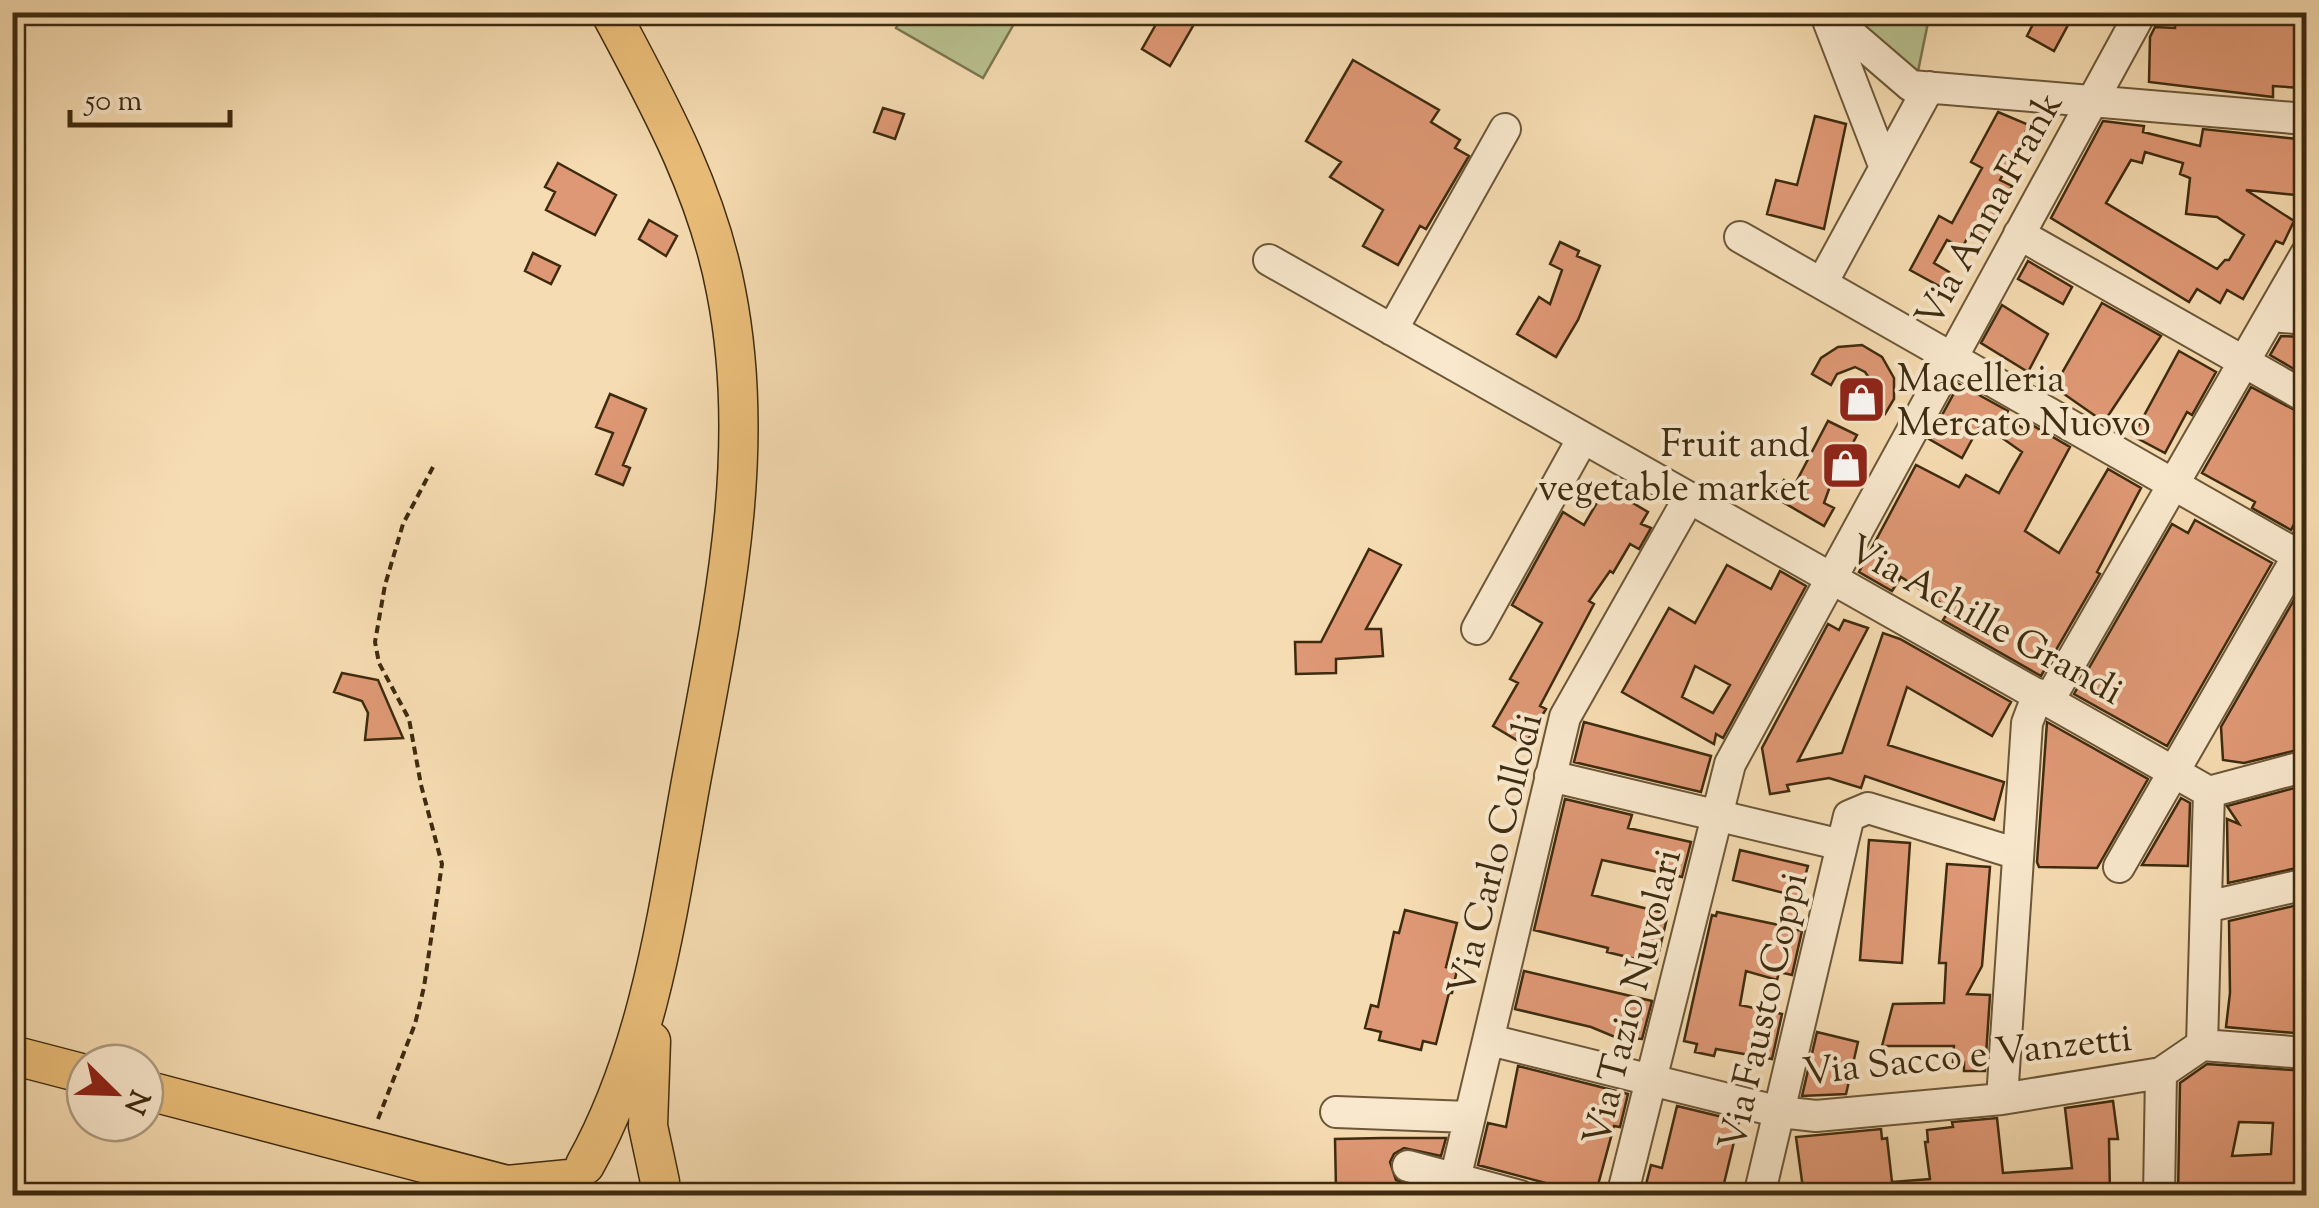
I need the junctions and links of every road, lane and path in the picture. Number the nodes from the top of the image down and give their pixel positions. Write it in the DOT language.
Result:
graph roads {
  1 [pos="610,12"];
  2 [pos="1825,12"];
  3 [pos="2141,12"];
  4 [pos="1929,87"];
  5 [pos="2092,101"];
  6 [pos="2306,119"];
  7 [pos="1505,129"];
  8 [pos="1885,168"];
  9 [pos="2019,234"];
  10 [pos="1740,236"];
  11 [pos="2306,254"];
  12 [pos="1269,260"];
  13 [pos="1822,283"];
  14 [pos="2271,316"];
  15 [pos="2306,318"];
  16 [pos="1392,330"];
  17 [pos="1952,356"];
  18 [pos="2243,362"];
  19 [pos="2306,398"];
  20 [pos="1583,438"];
  21 [pos="433,467"];
  22 [pos="2172,483"];
  23 [pos="1689,498"];
  24 [pos="2304,552"];
  25 [pos="1831,578"];
  26 [pos="1477,629"];
  27 [pos="2044,696"];
  28 [pos="2306,766"];
  29 [pos="2174,771"];
  30 [pos="1550,776"];
  31 [pos="2209,792"];
  32 [pos="1716,818"];
  33 [pos="1842,845"];
  34 [pos="2018,854"];
  35 [pos="2118,867"];
  36 [pos="2306,884"];
  37 [pos="2206,906"];
  38 [pos="658,964"];
  39 [pos="1490,1040"];
  40 [pos="2202,1045"];
  41 [pos="2306,1054"];
  42 [pos="12,1055"];
  43 [pos="65,1069"];
  44 [pos="2161,1073"];
  45 [pos="1653,1082"];
  46 [pos="165,1095"];
  47 [pos="2002,1098"];
  48 [pos="1336,1112"];
  49 [pos="1780,1112"];
  50 [pos="1469,1117"];
  51 [pos="367,1146"];
  52 [pos="1408,1166"];
  53 [pos="571,1180"];
  54 [pos="497,1186"];
  55 [pos="1454,1186"];
  56 [pos="665,1191"];
  57 [pos="1520,1196"];
  58 [pos="1622,1196"];
  59 [pos="1759,1196"];
  60 [pos="2158,1196"];
  1 -- 38 [label="main road"];
  2 -- 4 [label="street"];
  2 -- 8 [label="street"];
  3 -- 5 [label="street, Via Anna Frank"];
  4 -- 5 [label="street"];
  4 -- 8 [label="street"];
  5 -- 6 [label="street"];
  5 -- 9 [label="street, Via Anna Frank"];
  7 -- 16 [label="street"];
  8 -- 13 [label="street"];
  9 -- 17 [label="street, Via Anna Frank"];
  9 -- 18 [label="street"];
  10 -- 13 [label="street"];
  11 -- 14 [label="street"];
  12 -- 16 [label="street, Via Achille Grandi"];
  13 -- 17 [label="street"];
  14 -- 15 [label="street"];
  14 -- 18 [label="street"];
  16 -- 20 [label="street, Via Achille Grandi"];
  17 -- 22 [label="street"];
  17 -- 25 [label="street, Via Anna Frank"];
  18 -- 19 [label="street"];
  18 -- 22 [label="street"];
  20 -- 23 [label="street, Via Achille Grandi"];
  20 -- 26 [label="street"];
  21 -- 51 [label="path"];
  22 -- 24 [label="street"];
  22 -- 27 [label="street"];
  23 -- 25 [label="street, Via Achille Grandi"];
  23 -- 30 [label="street, Via Carlo Collodi"];
  24 -- 29 [label="street"];
  25 -- 27 [label="street, Via Achille Grandi"];
  25 -- 32 [label="street, Via Anna Frank"];
  27 -- 29 [label="street, Via Achille Grandi"];
  27 -- 34 [label="street"];
  28 -- 31 [label="street"];
  29 -- 31 [label="street, Via Achille Grandi"];
  29 -- 35 [label="street"];
  30 -- 32 [label="street"];
  30 -- 39 [label="street, Via Carlo Collodi"];
  31 -- 37 [label="street"];
  32 -- 33 [label="street"];
  32 -- 45 [label="street, Via Tazio Nuvolari"];
  33 -- 34 [label="street"];
  33 -- 49 [label="street, Via Fausto Coppi"];
  34 -- 47 [label="street"];
  36 -- 37 [label="street"];
  37 -- 40 [label="street"];
  38 -- 53 [label="main road"];
  38 -- 56 [label="main road"];
  39 -- 45 [label="street, Via Sacco e Vanzetti"];
  39 -- 50 [label="street, Via Carlo Collodi"];
  40 -- 41 [label="street"];
  40 -- 44 [label="street"];
  42 -- 43 [label="main road"];
  44 -- 47 [label="street, Via Sacco e Vanzetti"];
  44 -- 60 [label="street"];
  45 -- 49 [label="street, Via Sacco e Vanzetti"];
  45 -- 58 [label="street, Via Tazio Nuvolari"];
  46 -- 51 [label="main road"];
  47 -- 49 [label="street, Via Sacco e Vanzetti"];
  48 -- 50 [label="street"];
  49 -- 59 [label="street, Via Fausto Coppi"];
  50 -- 55 [label="street, Via Carlo Collodi"];
  51 -- 54 [label="main road"];
  52 -- 55 [label="street"];
  53 -- 54 [label="main road"];
  53 -- 56 [label="main road"];
  55 -- 57 [label="street"];
}
